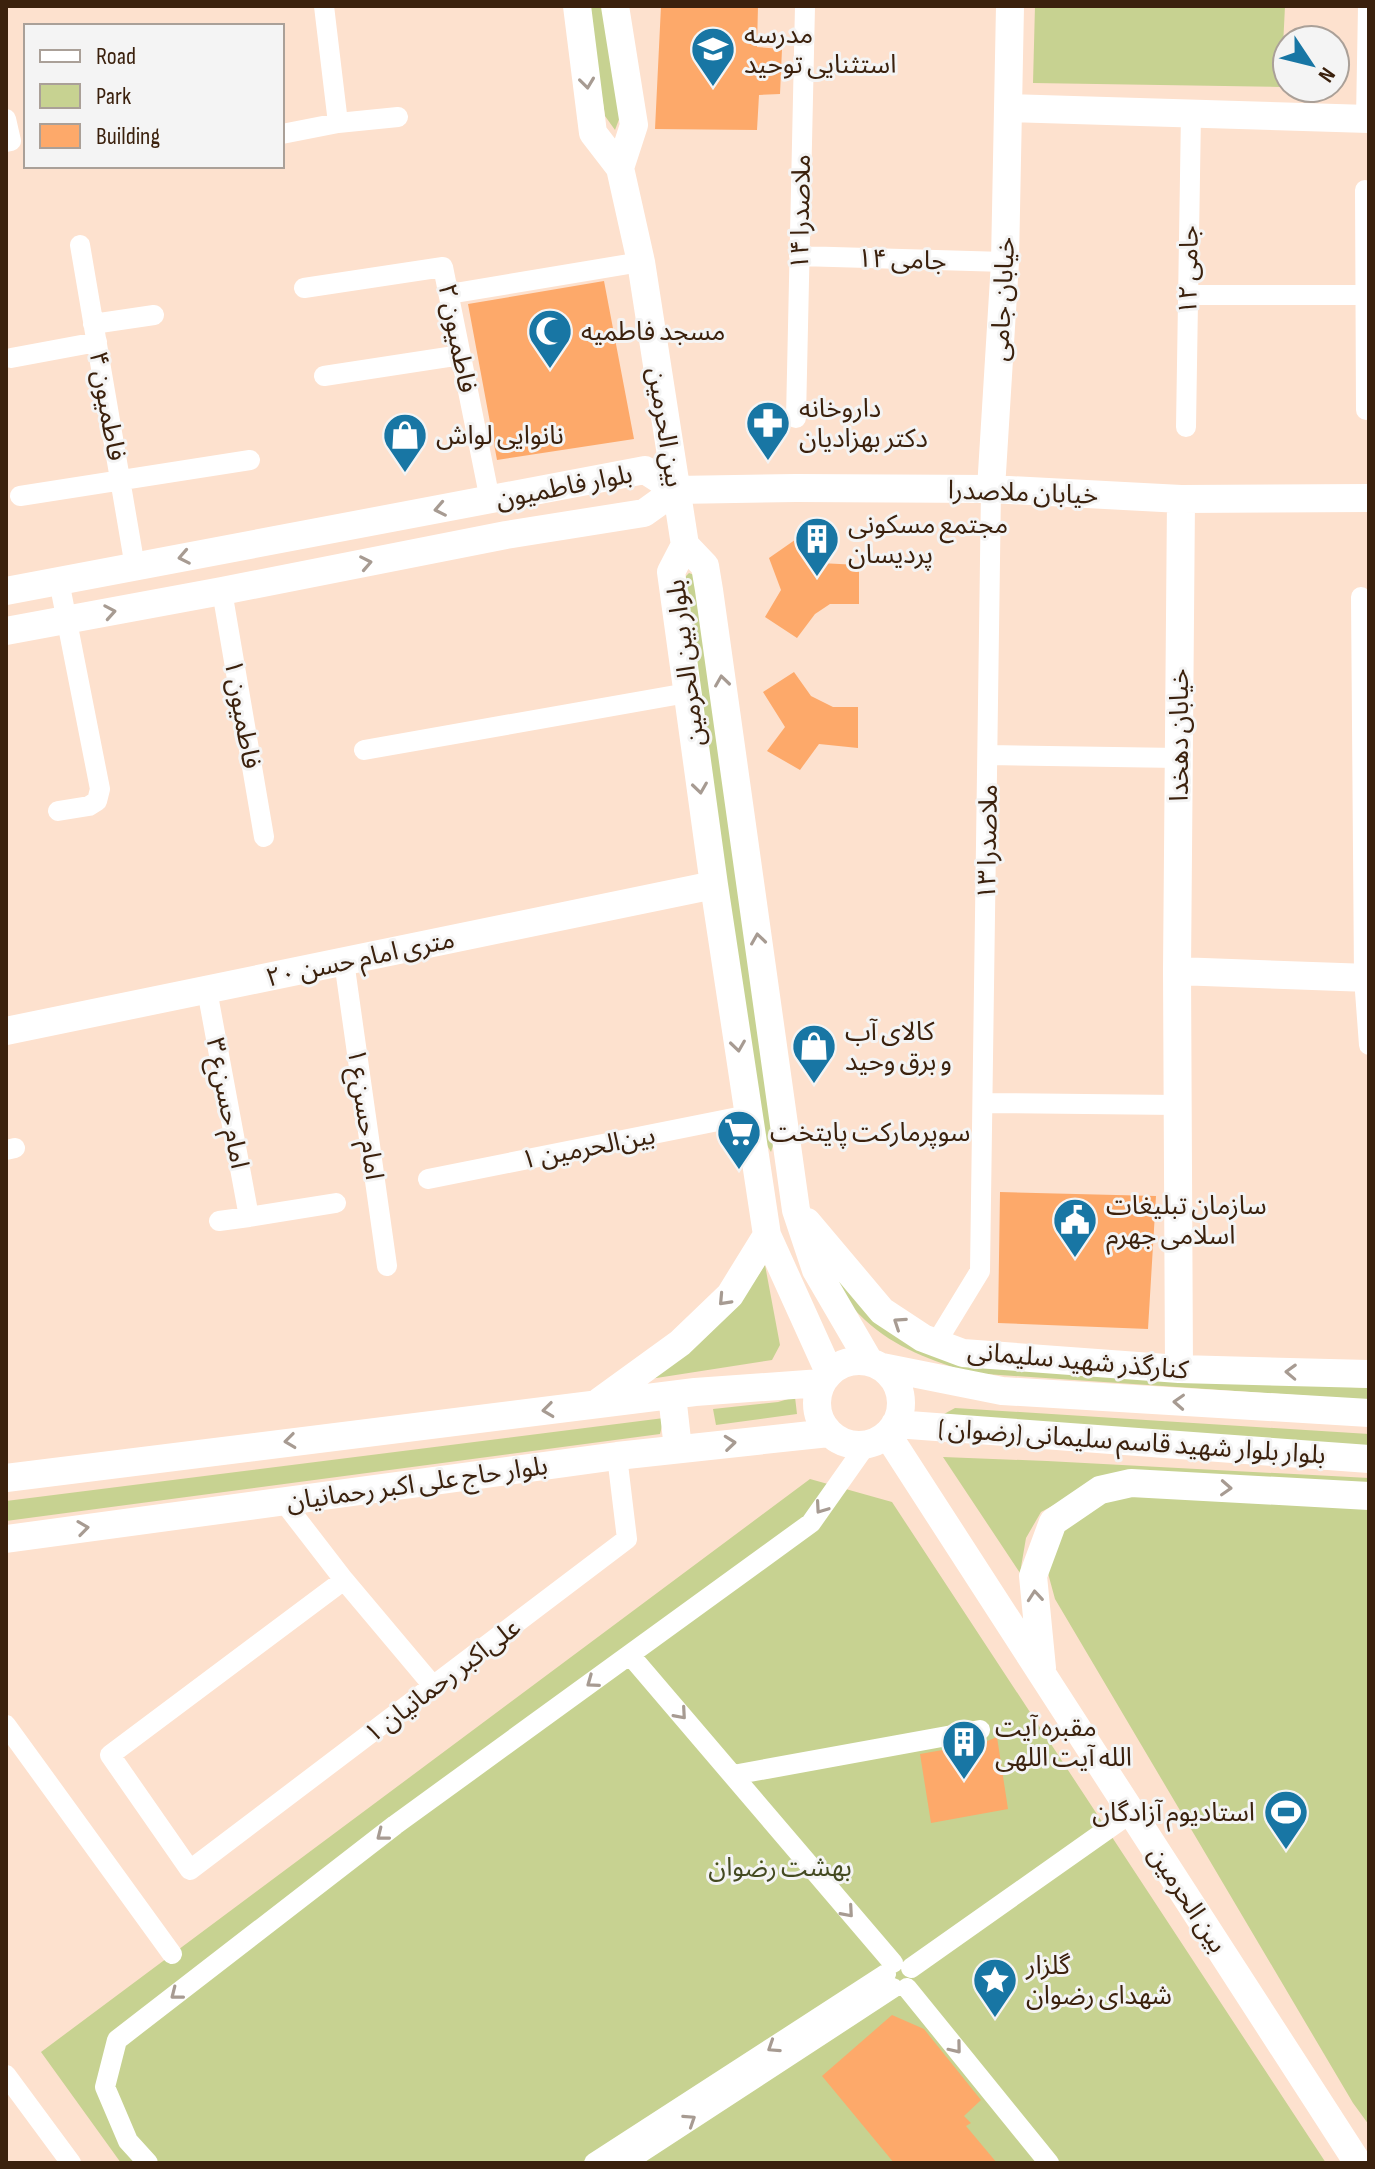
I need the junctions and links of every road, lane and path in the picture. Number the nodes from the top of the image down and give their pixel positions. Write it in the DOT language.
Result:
graph roads {
  1 [pos="324,6"];
  2 [pos="577,6"];
  3 [pos="615,6"];
  4 [pos="805,6"];
  5 [pos="1010,6"];
  6 [pos="1368,6"];
  7 [pos="1009,108"];
  8 [pos="1191,113"];
  9 [pos="398,117"];
  10 [pos="6,119"];
  11 [pos="1367,119"];
  12 [pos="338,123"];
  13 [pos="284,134"];
  14 [pos="6,142"];
  15 [pos="620,168"];
  16 [pos="1365,190"];
  17 [pos="80,245"];
  18 [pos="799,256"];
  19 [pos="641,262"];
  20 [pos="1005,262"];
  21 [pos="304,288"];
  22 [pos="449,294"];
  23 [pos="1187,295"];
  24 [pos="1366,295"];
  25 [pos="154,315"];
  26 [pos="95,333"];
  27 [pos="461,355"];
  28 [pos="11,358"];
  29 [pos="324,376"];
  30 [pos="1366,410"];
  31 [pos="796,418"];
  32 [pos="1186,427"];
  33 [pos="250,460"];
  34 [pos="596,480"];
  35 [pos="121,481"];
  36 [pos="991,489"];
  37 [pos="676,490"];
  38 [pos="20,496"];
  39 [pos="1369,498"];
  40 [pos="1181,499"];
  41 [pos="490,500"];
  42 [pos="604,519"];
  43 [pos="685,545"];
  44 [pos="135,567"];
  45 [pos="59,581"];
  46 [pos="6,591"];
  47 [pos="222,591"];
  48 [pos="1361,597"];
  49 [pos="66,620"];
  50 [pos="6,631"];
  51 [pos="687,693"];
  52 [pos="1365,726"];
  53 [pos="364,750"];
  54 [pos="988,755"];
  55 [pos="1179,758"];
  56 [pos="58,811"];
  57 [pos="264,837"];
  58 [pos="714,885"];
  59 [pos="344,961"];
  60 [pos="1177,971"];
  61 [pos="1366,978"];
  62 [pos="207,990"];
  63 [pos="6,1031"];
  64 [pos="1369,1045"];
  65 [pos="984,1103"];
  66 [pos="1178,1105"];
  67 [pos="748,1115"];
  68 [pos="789,1159"];
  69 [pos="756,1166"];
  70 [pos="428,1179"];
  71 [pos="336,1203"];
  72 [pos="796,1210"];
  73 [pos="249,1217"];
  74 [pos="219,1221"];
  75 [pos="767,1235"];
  76 [pos="387,1266"];
  77 [pos="936,1343"];
  78 [pos="875,1364"];
  79 [pos="1179,1369"];
  80 [pos="1369,1374"];
  81 [pos="825,1378"];
  82 [pos="672,1395"];
  83 [pos="596,1404"];
  84 [pos="1369,1413"];
  85 [pos="829,1433"];
  86 [pos="883,1434"];
  87 [pos="678,1449"];
  88 [pos="617,1456"];
  89 [pos="1369,1459"];
  90 [pos="6,1478"];
  91 [pos="1369,1496"];
  92 [pos="283,1501"];
  93 [pos="6,1539"];
  94 [pos="344,1580"];
  95 [pos="630,1655"];
  96 [pos="1042,1673"];
  97 [pos="434,1687"];
  98 [pos="6,1725"];
  99 [pos="980,1730"];
  100 [pos="733,1775"];
  101 [pos="1132,1812"];
  102 [pos="172,1954"];
  103 [pos="898,1976"];
  104 [pos="6,2075"];
  105 [pos="71,2163"];
  106 [pos="148,2163"];
  107 [pos="594,2163"];
  108 [pos="625,2163"];
  109 [pos="1049,2163"];
  110 [pos="1358,2163"];
  1 -- 12 [label="street"];
  2 -- 15 [label="main road, one-way"];
  3 -- 15 [label="main road"];
  4 -- 18 [label="street, ملاصدرا ۱۴"];
  5 -- 7 [label="main road, خیابان جامی"];
  6 -- 11 [label="street"];
  7 -- 8 [label="main road"];
  7 -- 20 [label="main road, خیابان جامی"];
  8 -- 11 [label="main road"];
  8 -- 23 [label="street, جامی ۱۲"];
  9 -- 12 [label="street"];
  10 -- 14 [label="street"];
  12 -- 13 [label="street"];
  15 -- 19 [label="main road, بین الحرمین"];
  16 -- 24 [label="street"];
  17 -- 26 [label="street, فاطمیون ۴"];
  18 -- 20 [label="street, جامی ۱۴"];
  18 -- 31 [label="street, ملاصدرا ۱۴"];
  19 -- 22 [label="street"];
  19 -- 37 [label="main road, بین الحرمین"];
  20 -- 36 [label="main road, خیابان جامی"];
  21 -- 22 [label="street, فاطمیون ۲"];
  22 -- 27 [label="street, فاطمیون ۲"];
  23 -- 24 [label="street"];
  23 -- 32 [label="street, جامی ۱۲"];
  24 -- 30 [label="street"];
  25 -- 26 [label="street"];
  26 -- 28 [label="street"];
  26 -- 35 [label="street, فاطمیون ۴"];
  27 -- 29 [label="street"];
  27 -- 41 [label="street, فاطمیون ۲"];
  33 -- 35 [label="street"];
  34 -- 37 [label="main road, بلوار فاطمیون"];
  34 -- 41 [label="main road, بلوار فاطمیون"];
  34 -- 42 [label="main road"];
  35 -- 38 [label="street"];
  35 -- 44 [label="street, فاطمیون ۴"];
  36 -- 37 [label="main road, خیابان ملاصدرا"];
  36 -- 40 [label="main road, خیابان ملاصدرا"];
  36 -- 54 [label="street, ملاصدرا ۱۳"];
  37 -- 42 [label="main road, بلوار فاطمیون"];
  37 -- 43 [label="main road, بین الحرمین"];
  39 -- 40 [label="main road, خیابان ملاصدرا"];
  40 -- 55 [label="main road, خیابان دهخدا"];
  41 -- 44 [label="main road, بلوار فاطمیون, one-way"];
  47 -- 42 [label="main road, بلوار فاطمیون, one-way"];
  43 -- 51 [label="main road, بلوار بین الحرمین"];
  68 -- 43 [label="main road, بلوار بین الحرمین, one-way"];
  44 -- 45 [label="main road, بلوار فاطمیون"];
  45 -- 46 [label="main road, بلوار فاطمیون"];
  45 -- 49 [label="street"];
  49 -- 47 [label="main road, بلوار فاطمیون, one-way"];
  47 -- 57 [label="street, فاطمیون ۱"];
  48 -- 52 [label="street"];
  49 -- 50 [label="main road, بلوار فاطمیون"];
  49 -- 56 [label="street"];
  51 -- 53 [label="street"];
  51 -- 58 [label="main road, بلوار بین الحرمین, one-way"];
  52 -- 61 [label="street"];
  54 -- 55 [label="street"];
  54 -- 65 [label="street, ملاصدرا ۱۳"];
  55 -- 60 [label="main road, خیابان دهخدا"];
  58 -- 59 [label="main road, ۲۰ متری امام حسن"];
  58 -- 67 [label="main road, بلوار بین الحرمین, one-way"];
  59 -- 62 [label="main road, ۲۰ متری امام حسن"];
  59 -- 76 [label="street, امام حسن‌ع ۱"];
  60 -- 61 [label="main road"];
  60 -- 66 [label="main road, خیابان دهخدا"];
  61 -- 64 [label="street"];
  62 -- 63 [label="main road, ۲۰ متری امام حسن"];
  62 -- 73 [label="street, امام حسن‌ع ۳"];
  65 -- 66 [label="street"];
  65 -- 77 [label="street, ملاصدرا ۱۳"];
  66 -- 79 [label="main road, خیابان دهخدا"];
  67 -- 69 [label="main road, بلوار بین الحرمین"];
  67 -- 70 [label="street, بین‌الحرمین ۱"];
  68 -- 69 [label="main road"];
  68 -- 72 [label="main road, بلوار بین الحرمین"];
  69 -- 75 [label="main road, بلوار بین الحرمین"];
  71 -- 73 [label="street"];
  77 -- 72 [label="main road, کنارگذر شهید سلیمانی, one-way"];
  72 -- 78 [label="main road, بلوار بین الحرمین"];
  73 -- 74 [label="street"];
  75 -- 81 [label="main road, بلوار بین الحرمین"];
  75 -- 83 [label="main road, one-way"];
  77 -- 79 [label="main road, کنارگذر شهید سلیمانی"];
  78 -- 81 [label="main road"];
  84 -- 78 [label="main road, بلوار بلوار شهید قاسم سلیمانی (رضوان ), one-way"];
  78 -- 86 [label="main road"];
  80 -- 79 [label="main road, کنارگذر شهید سلیمانی, one-way"];
  81 -- 82 [label="main road, بلوار حاج علی اکبر رحمانیان"];
  81 -- 85 [label="main road"];
  82 -- 83 [label="main road, بلوار حاج علی اکبر رحمانیان"];
  82 -- 87 [label="main road"];
  83 -- 90 [label="main road, بلوار حاج علی اکبر رحمانیان, one-way"];
  85 -- 86 [label="main road"];
  87 -- 85 [label="main road, بلوار حاج علی اکبر رحمانیان, one-way"];
  86 -- 89 [label="main road, بلوار بلوار شهید قاسم سلیمانی (رضوان )"];
  86 -- 95 [label="street, one-way"];
  86 -- 96 [label="main road, بین الحرمین"];
  87 -- 88 [label="main road, بلوار حاج علی اکبر رحمانیان"];
  88 -- 92 [label="main road, بلوار حاج علی اکبر رحمانیان"];
  88 -- 97 [label="street, علی‌اکبر رحمانیان ۱"];
  96 -- 91 [label="main road, one-way"];
  93 -- 92 [label="main road, بلوار حاج علی اکبر رحمانیان, one-way"];
  92 -- 94 [label="street"];
  94 -- 97 [label="street"];
  94 -- 97 [label="street, علی‌اکبر رحمانیان ۱"];
  95 -- 100 [label="street, one-way"];
  95 -- 106 [label="street, one-way"];
  96 -- 101 [label="main road, بین الحرمین"];
  98 -- 102 [label="street"];
  99 -- 100 [label="street"];
  100 -- 103 [label="street, one-way"];
  101 -- 103 [label="street"];
  101 -- 110 [label="main road, بین الحرمین"];
  103 -- 107 [label="street, one-way"];
  108 -- 103 [label="street, one-way"];
  103 -- 109 [label="street, one-way"];
  104 -- 105 [label="street"];
}
